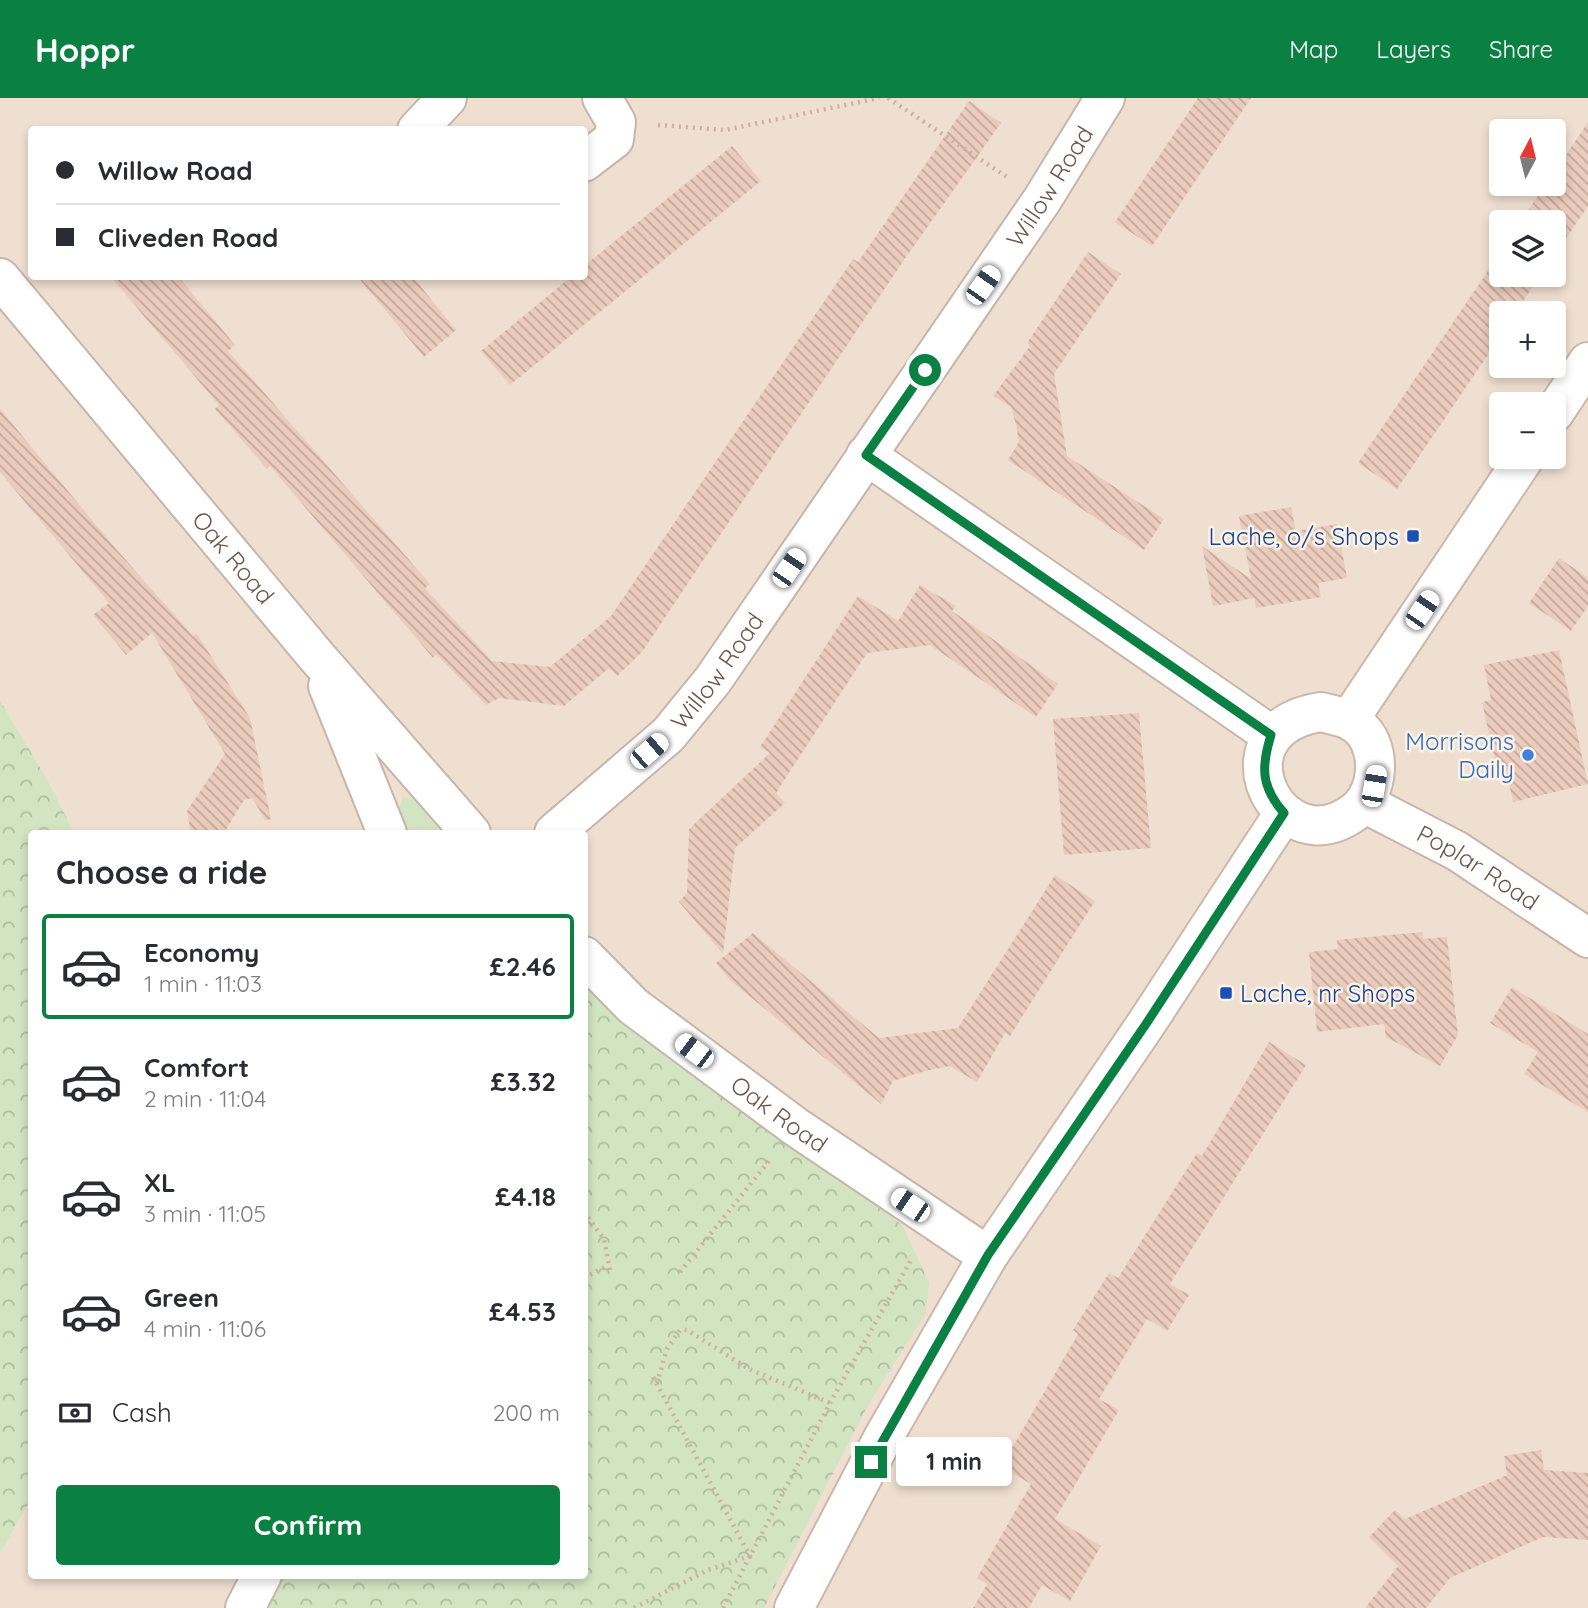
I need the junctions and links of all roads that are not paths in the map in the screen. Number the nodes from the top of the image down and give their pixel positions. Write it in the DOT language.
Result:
graph roads {
  1 [pos="447,98"];
  2 [pos="1105,98"];
  3 [pos="609,110"];
  4 [pos="421,126"];
  5 [pos="588,159"];
  6 [pos="0,278"];
  7 [pos="1588,362"];
  8 [pos="1566,395"];
  9 [pos="866,455"];
  10 [pos="1517,469"];
  11 [pos="317,657"];
  12 [pos="1349,720"];
  13 [pos="1271,735"];
  14 [pos="1364,803"];
  15 [pos="1284,813"];
  16 [pos="386,830"];
  17 [pos="468,830"];
  18 [pos="557,830"];
  19 [pos="1588,938"];
  20 [pos="588,960"];
  21 [pos="988,1255"];
  22 [pos="260,1579"];
  23 [pos="245,1608"];
  24 [pos="794,1608"];
  1 -- 4 [label="street"];
  2 -- 9 [label="street, Willow Road"];
  3 -- 5 [label="street"];
  6 -- 11 [label="street, Oak Road"];
  7 -- 8 [label="street"];
  9 -- 13 [label="street"];
  9 -- 18 [label="street, Willow Road"];
  10 -- 12 [label="street"];
  11 -- 16 [label="street"];
  11 -- 17 [label="street, Oak Road"];
  12 -- 13 [label="street"];
  12 -- 14 [label="street"];
  13 -- 15 [label="street"];
  14 -- 15 [label="street"];
  14 -- 19 [label="street, Poplar Road"];
  15 -- 21 [label="street"];
  20 -- 21 [label="street, Oak Road"];
  21 -- 24 [label="street"];
  22 -- 23 [label="street"];
}
